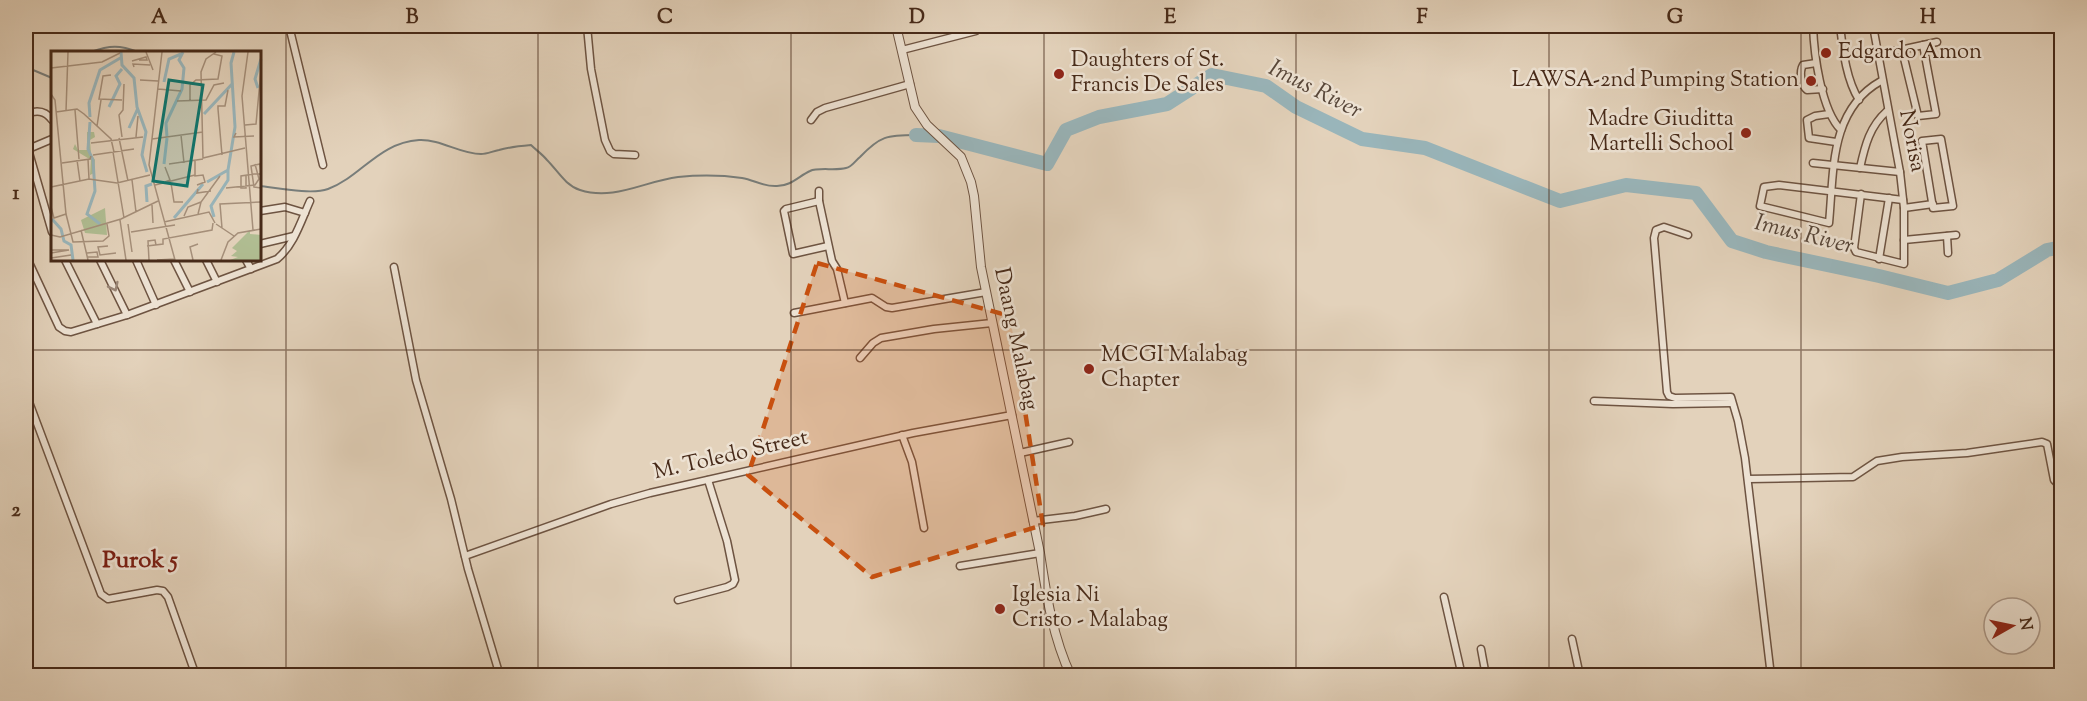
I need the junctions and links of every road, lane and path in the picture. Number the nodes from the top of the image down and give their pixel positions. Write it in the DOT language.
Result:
graph roads {
  1 [pos="289,26"];
  2 [pos="586,26"];
  3 [pos="896,26"];
  4 [pos="1813,26"];
  5 [pos="1840,26"];
  6 [pos="1873,26"];
  7 [pos="976,31"];
  8 [pos="1937,42"];
  9 [pos="1923,45"];
  10 [pos="902,50"];
  11 [pos="1902,50"];
  12 [pos="1877,55"];
  13 [pos="1816,63"];
  14 [pos="1881,81"];
  15 [pos="910,84"];
  16 [pos="1823,88"];
  17 [pos="1858,100"];
  18 [pos="1887,111"];
  19 [pos="26,114"];
  20 [pos="1829,114"];
  21 [pos="51,119"];
  22 [pos="811,120"];
  23 [pos="1841,130"];
  24 [pos="51,139"];
  25 [pos="1836,142"];
  26 [pos="27,150"];
  27 [pos="635,155"];
  28 [pos="1813,163"];
  29 [pos="322,165"];
  30 [pos="1833,165"];
  31 [pos="1860,168"];
  32 [pos="1900,172"];
  33 [pos="819,190"];
  34 [pos="1832,190"];
  35 [pos="1861,194"];
  36 [pos="1889,198"];
  37 [pos="1903,200"];
  38 [pos="310,201"];
  39 [pos="819,201"];
  40 [pos="1932,204"];
  41 [pos="1904,208"];
  42 [pos="261,211"];
  43 [pos="304,213"];
  44 [pos="51,229"];
  45 [pos="1688,235"];
  46 [pos="294,236"];
  47 [pos="1947,236"];
  48 [pos="1956,236"];
  49 [pos="1904,240"];
  50 [pos="261,244"];
  51 [pos="828,246"];
  52 [pos="1948,253"];
  53 [pos="26,256"];
  54 [pos="1880,259"];
  55 [pos="66,261"];
  56 [pos="100,261"];
  57 [pos="136,261"];
  58 [pos="174,261"];
  59 [pos="206,261"];
  60 [pos="246,261"];
  61 [pos="394,267"];
  62 [pos="251,270"];
  63 [pos="217,282"];
  64 [pos="190,292"];
  65 [pos="986,292"];
  66 [pos="845,303"];
  67 [pos="156,305"];
  68 [pos="794,313"];
  69 [pos="127,315"];
  70 [pos="992,323"];
  71 [pos="97,324"];
  72 [pos="860,358"];
  73 [pos="26,394"];
  74 [pos="1594,401"];
  75 [pos="1732,403"];
  76 [pos="1012,415"];
  77 [pos="902,435"];
  78 [pos="1069,442"];
  79 [pos="1020,453"];
  80 [pos="1748,479"];
  81 [pos="708,480"];
  82 [pos="2061,488"];
  83 [pos="1106,509"];
  84 [pos="1033,521"];
  85 [pos="924,528"];
  86 [pos="1040,553"];
  87 [pos="465,556"];
  88 [pos="960,566"];
  89 [pos="1444,597"];
  90 [pos="678,600"];
  91 [pos="1572,639"];
  92 [pos="1481,649"];
  93 [pos="195,675"];
  94 [pos="500,675"];
  95 [pos="1071,675"];
  96 [pos="1461,675"];
  97 [pos="1486,675"];
  98 [pos="1580,675"];
  99 [pos="1770,675"];
  1 -- 29 [label="street"];
  2 -- 27 [label="street"];
  3 -- 10 [label="street, Daang Malabag"];
  4 -- 13 [label="street"];
  5 -- 17 [label="street"];
  6 -- 12 [label="street, Norisa"];
  7 -- 10 [label="street"];
  8 -- 9 [label="street"];
  9 -- 11 [label="street"];
  9 -- 11 [label="street"];
  10 -- 15 [label="street, Daang Malabag"];
  11 -- 12 [label="street"];
  12 -- 14 [label="street, Norisa"];
  13 -- 16 [label="street"];
  13 -- 16 [label="street"];
  14 -- 17 [label="street"];
  14 -- 18 [label="street, Norisa"];
  15 -- 22 [label="street"];
  15 -- 65 [label="street, Daang Malabag"];
  16 -- 20 [label="street"];
  17 -- 23 [label="street"];
  18 -- 31 [label="street"];
  18 -- 32 [label="street, Norisa"];
  19 -- 21 [label="street"];
  20 -- 23 [label="street"];
  20 -- 25 [label="street"];
  23 -- 25 [label="street"];
  24 -- 26 [label="street"];
  25 -- 30 [label="street"];
  26 -- 44 [label="street"];
  28 -- 30 [label="street"];
  30 -- 31 [label="street"];
  30 -- 34 [label="street"];
  31 -- 32 [label="street"];
  32 -- 37 [label="street, Norisa"];
  33 -- 39 [label="street"];
  34 -- 34 [label="street"];
  34 -- 35 [label="street"];
  35 -- 36 [label="street"];
  35 -- 54 [label="street"];
  36 -- 37 [label="street"];
  36 -- 54 [label="street"];
  37 -- 41 [label="street, Norisa"];
  38 -- 43 [label="street"];
  39 -- 51 [label="street"];
  39 -- 51 [label="street"];
  40 -- 40 [label="street"];
  40 -- 41 [label="street"];
  41 -- 49 [label="street, Norisa"];
  42 -- 43 [label="street"];
  43 -- 46 [label="street"];
  45 -- 75 [label="street"];
  46 -- 50 [label="street"];
  46 -- 62 [label="street"];
  47 -- 48 [label="street"];
  47 -- 49 [label="street"];
  47 -- 52 [label="street"];
  49 -- 54 [label="street, Norisa"];
  51 -- 66 [label="street"];
  53 -- 71 [label="street"];
  55 -- 71 [label="street"];
  56 -- 69 [label="street, one-way"];
  57 -- 67 [label="street"];
  58 -- 64 [label="street"];
  59 -- 63 [label="street"];
  60 -- 62 [label="street"];
  61 -- 87 [label="street"];
  62 -- 63 [label="street"];
  63 -- 64 [label="street"];
  64 -- 67 [label="street"];
  65 -- 66 [label="street"];
  65 -- 70 [label="street, Daang Malabag"];
  66 -- 68 [label="street"];
  67 -- 69 [label="street"];
  69 -- 71 [label="street"];
  70 -- 72 [label="street"];
  70 -- 76 [label="street, Daang Malabag"];
  73 -- 93 [label="street"];
  74 -- 75 [label="street"];
  75 -- 80 [label="street"];
  76 -- 77 [label="street, M. Toledo Street"];
  76 -- 79 [label="street, Daang Malabag"];
  77 -- 81 [label="street, M. Toledo Street"];
  77 -- 85 [label="street"];
  78 -- 79 [label="street"];
  79 -- 84 [label="street, Daang Malabag"];
  80 -- 82 [label="street"];
  80 -- 99 [label="street"];
  81 -- 87 [label="street, M. Toledo Street"];
  81 -- 90 [label="street"];
  83 -- 84 [label="street"];
  84 -- 86 [label="street, Daang Malabag"];
  86 -- 88 [label="street"];
  86 -- 95 [label="street, Daang Malabag"];
  87 -- 94 [label="street"];
  89 -- 96 [label="street"];
  91 -- 98 [label="street"];
  92 -- 97 [label="street"];
}
